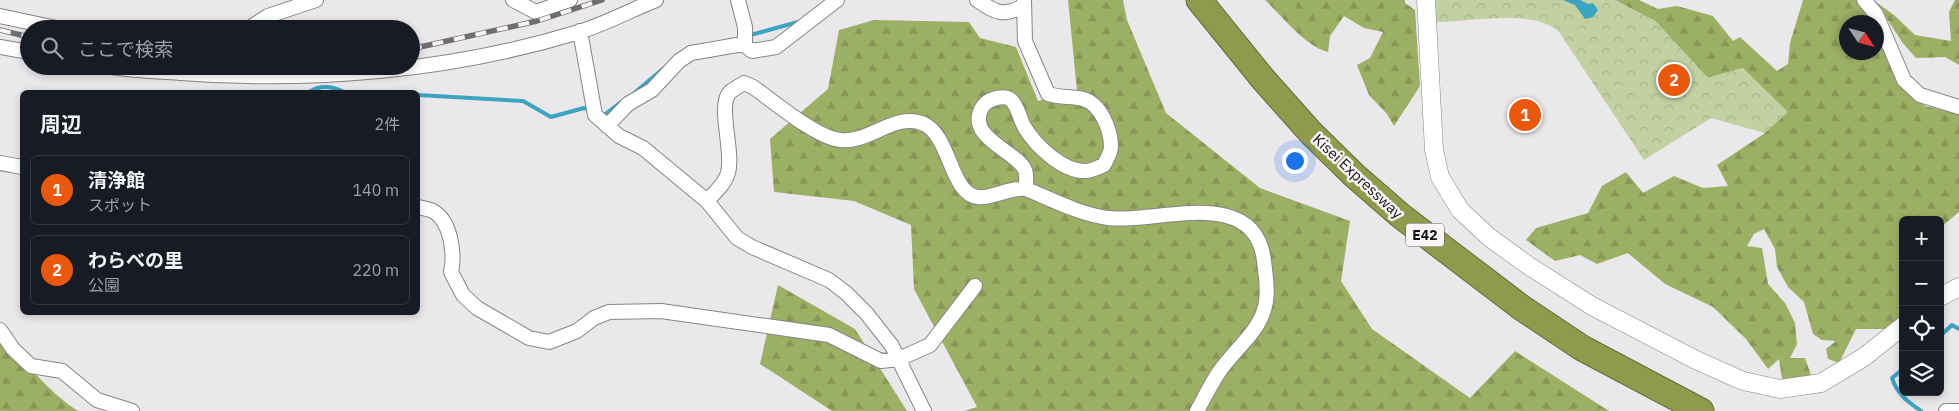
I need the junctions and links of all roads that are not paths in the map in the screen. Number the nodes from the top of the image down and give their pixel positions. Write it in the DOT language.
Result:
graph roads {
  1 [pos="316,0"];
  2 [pos="514,0"];
  3 [pos="570,0"];
  4 [pos="656,0"];
  5 [pos="738,0"];
  6 [pos="837,0"];
  7 [pos="977,0"];
  8 [pos="1199,0"];
  9 [pos="1426,0"];
  10 [pos="1864,0"];
  11 [pos="1024,3"];
  12 [pos="0,16"];
  13 [pos="20,20"];
  14 [pos="262,20"];
  15 [pos="580,31"];
  16 [pos="745,46"];
  17 [pos="0,47"];
  18 [pos="20,50"];
  19 [pos="420,66"];
  20 [pos="206,75"];
  21 [pos="327,75"];
  22 [pos="1959,107"];
  23 [pos="607,126"];
  24 [pos="0,163"];
  25 [pos="20,167"];
  26 [pos="1026,190"];
  27 [pos="707,201"];
  28 [pos="420,208"];
  29 [pos="975,286"];
  30 [pos="1959,287"];
  31 [pos="1944,295"];
  32 [pos="1899,329"];
  33 [pos="0,330"];
  34 [pos="899,359"];
  35 [pos="1959,410"];
  36 [pos="132,411"];
  37 [pos="924,411"];
  38 [pos="1197,411"];
  39 [pos="1701,411"];
  40 [pos="1946,411"];
  1 -- 14 [label="street"];
  2 -- 3 [label="street"];
  4 -- 15 [label="street"];
  5 -- 16 [label="street"];
  6 -- 16 [label="street"];
  7 -- 11 [label="street"];
  8 -- 39 [label="highway, Kisei Expressway / E42"];
  9 -- 32 [label="street"];
  10 -- 22 [label="street"];
  11 -- 26 [label="street"];
  12 -- 13 [label="street"];
  15 -- 19 [label="street"];
  15 -- 23 [label="street"];
  16 -- 23 [label="street"];
  17 -- 18 [label="street"];
  20 -- 21 [label="street"];
  23 -- 27 [label="street"];
  24 -- 25 [label="street"];
  26 -- 27 [label="street"];
  26 -- 38 [label="street"];
  27 -- 34 [label="street"];
  28 -- 34 [label="street"];
  29 -- 34 [label="street"];
  30 -- 31 [label="street"];
  33 -- 36 [label="street"];
  34 -- 37 [label="street"];
  35 -- 40 [label="street"];
}
